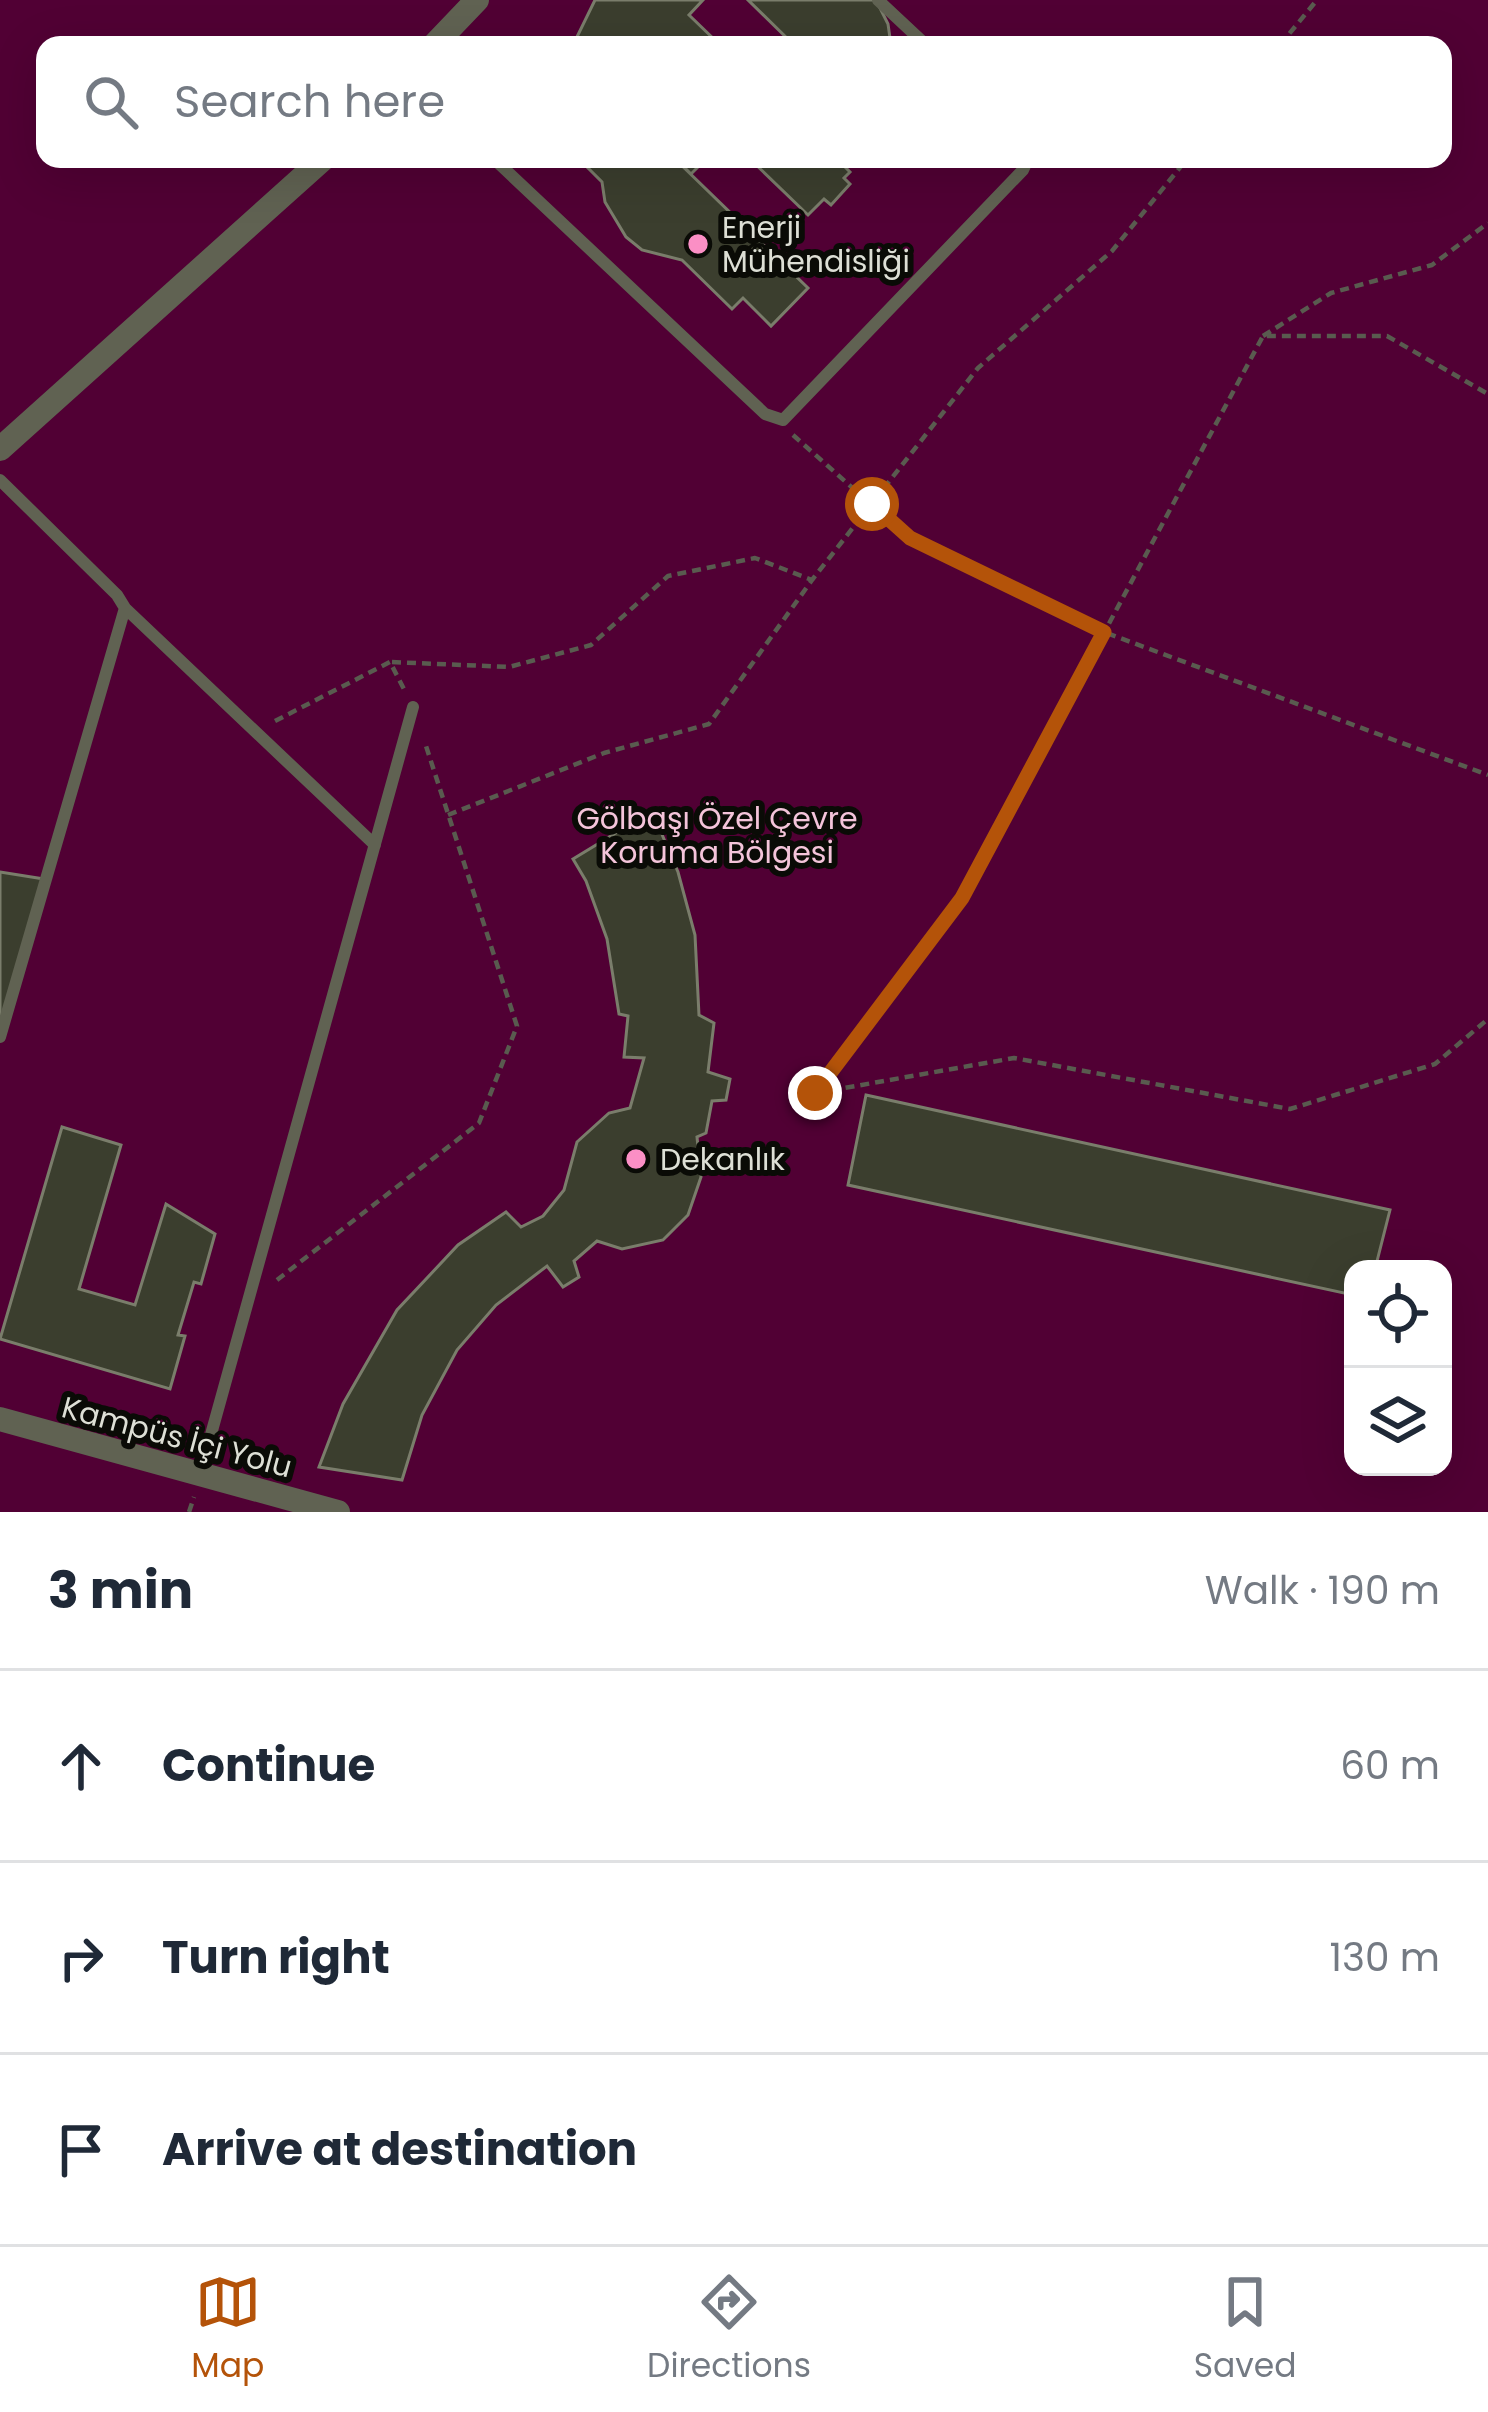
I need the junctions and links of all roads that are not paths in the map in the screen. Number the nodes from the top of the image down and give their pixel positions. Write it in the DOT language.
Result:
graph roads {
  1 [pos="477,0"];
  2 [pos="878,0"];
  3 [pos="443,36"];
  4 [pos="916,36"];
  5 [pos="313,168"];
  6 [pos="504,168"];
  7 [pos="1024,168"];
  8 [pos="0,448"];
  9 [pos="0,480"];
  10 [pos="125,608"];
  11 [pos="413,707"];
  12 [pos="375,845"];
  13 [pos="0,1037"];
  14 [pos="0,1419"];
  15 [pos="200,1474"];
  16 [pos="338,1512"];
  1 -- 3 [label="street"];
  2 -- 4 [label="lane"];
  5 -- 8 [label="street"];
  6 -- 7 [label="lane"];
  9 -- 10 [label="lane"];
  10 -- 12 [label="lane"];
  10 -- 13 [label="lane"];
  11 -- 12 [label="lane"];
  12 -- 15 [label="lane"];
  14 -- 15 [label="street, Kampüs İçi Yolu"];
  15 -- 16 [label="street, Kampüs İçi Yolu"];
}
